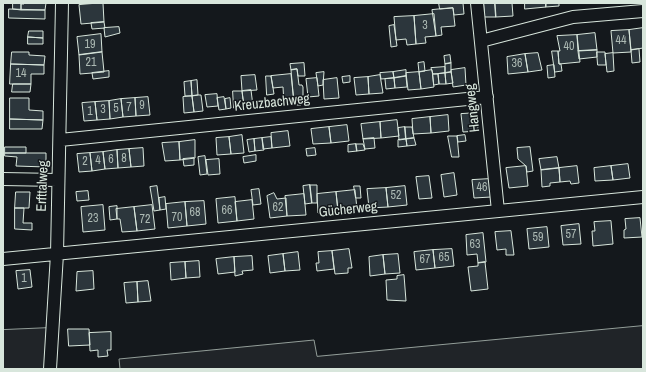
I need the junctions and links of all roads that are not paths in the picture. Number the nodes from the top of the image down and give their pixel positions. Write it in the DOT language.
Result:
graph roads {
  1 [pos="62,3"];
  2 [pos="477,3"];
  3 [pos="643,11"];
  4 [pos="481,41"];
  5 [pos="487,97"];
  6 [pos="60,140"];
  7 [pos="3,179"];
  8 [pos="57,180"];
  9 [pos="643,197"];
  10 [pos="498,211"];
  11 [pos="56,254"];
  12 [pos="3,259"];
  13 [pos="50,369"];
  1 -- 6 [label="street, Erfttalweg"];
  2 -- 4 [label="street, Hangweg"];
  3 -- 4 [label="street"];
  4 -- 5 [label="street, Hangweg"];
  5 -- 6 [label="street, Kreuzbachweg"];
  5 -- 10 [label="street, Hangweg"];
  6 -- 8 [label="street, Erfttalweg"];
  7 -- 8 [label="street"];
  8 -- 11 [label="street, Erfttalweg"];
  9 -- 10 [label="street, Gücherweg"];
  10 -- 11 [label="street, Gücherweg"];
  11 -- 12 [label="street, Gücherweg"];
  11 -- 13 [label="street, Erfttalweg"];
}
